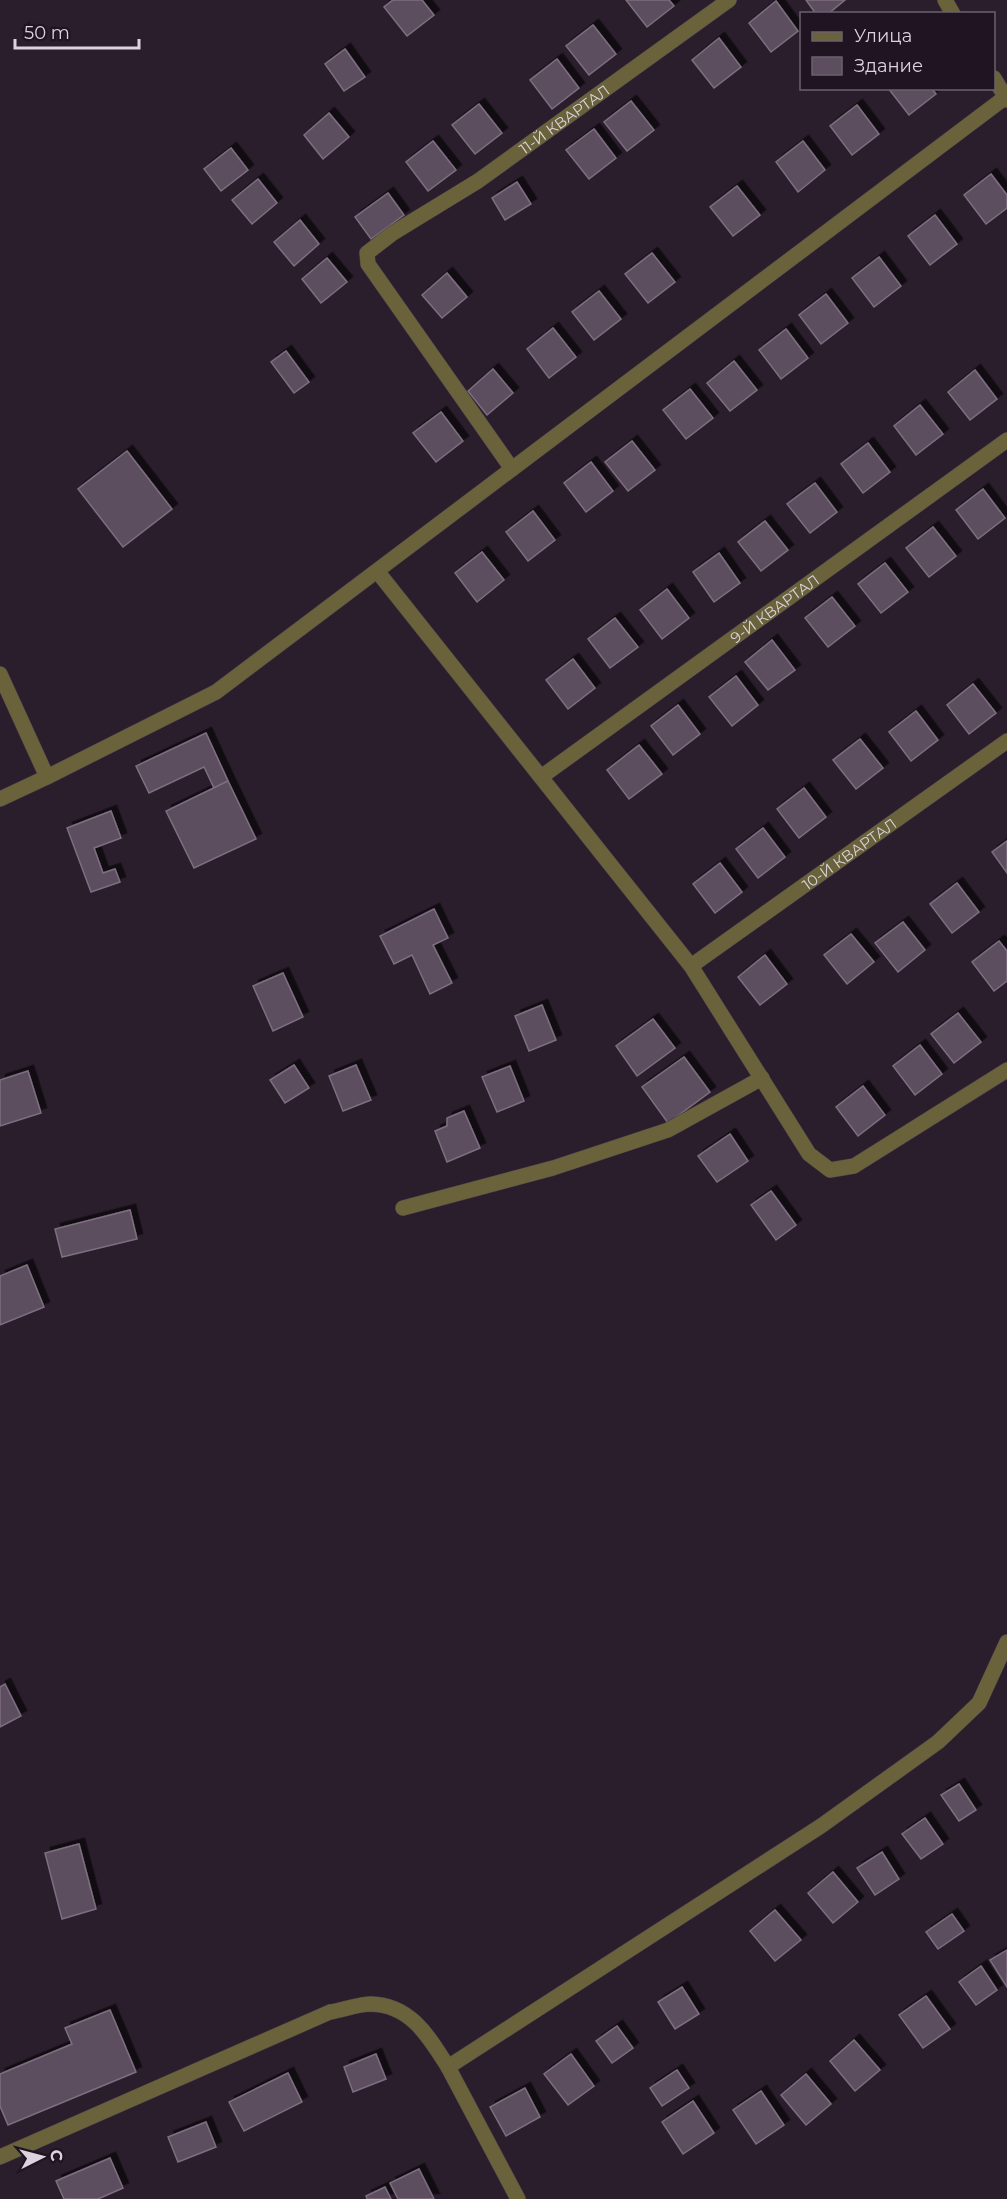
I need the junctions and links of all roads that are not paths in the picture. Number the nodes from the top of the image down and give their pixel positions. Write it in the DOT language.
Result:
graph roads {
  1 [pos="729,0"];
  2 [pos="995,81"];
  3 [pos="1006,98"];
  4 [pos="1007,440"];
  5 [pos="512,469"];
  6 [pos="377,571"];
  7 [pos="0,674"];
  8 [pos="1007,741"];
  9 [pos="47,777"];
  10 [pos="542,777"];
  11 [pos="0,799"];
  12 [pos="691,966"];
  13 [pos="1007,1070"];
  14 [pos="762,1078"];
  15 [pos="403,1208"];
  16 [pos="1007,1642"];
  17 [pos="448,2067"];
  18 [pos="0,2157"];
  19 [pos="518,2199"];
  1 -- 5 [label="street, 11-Й КВАРТАЛ"];
  2 -- 3 [label="street"];
  3 -- 5 [label="street"];
  4 -- 10 [label="street, 9-Й КВАРТАЛ"];
  5 -- 6 [label="street"];
  6 -- 9 [label="street"];
  6 -- 10 [label="street"];
  7 -- 9 [label="street"];
  8 -- 12 [label="street, 10-Й КВАРТАЛ"];
  9 -- 11 [label="street"];
  10 -- 12 [label="street"];
  12 -- 14 [label="street"];
  13 -- 14 [label="street"];
  14 -- 15 [label="street"];
  16 -- 17 [label="street"];
  17 -- 18 [label="street"];
  17 -- 19 [label="street"];
}
